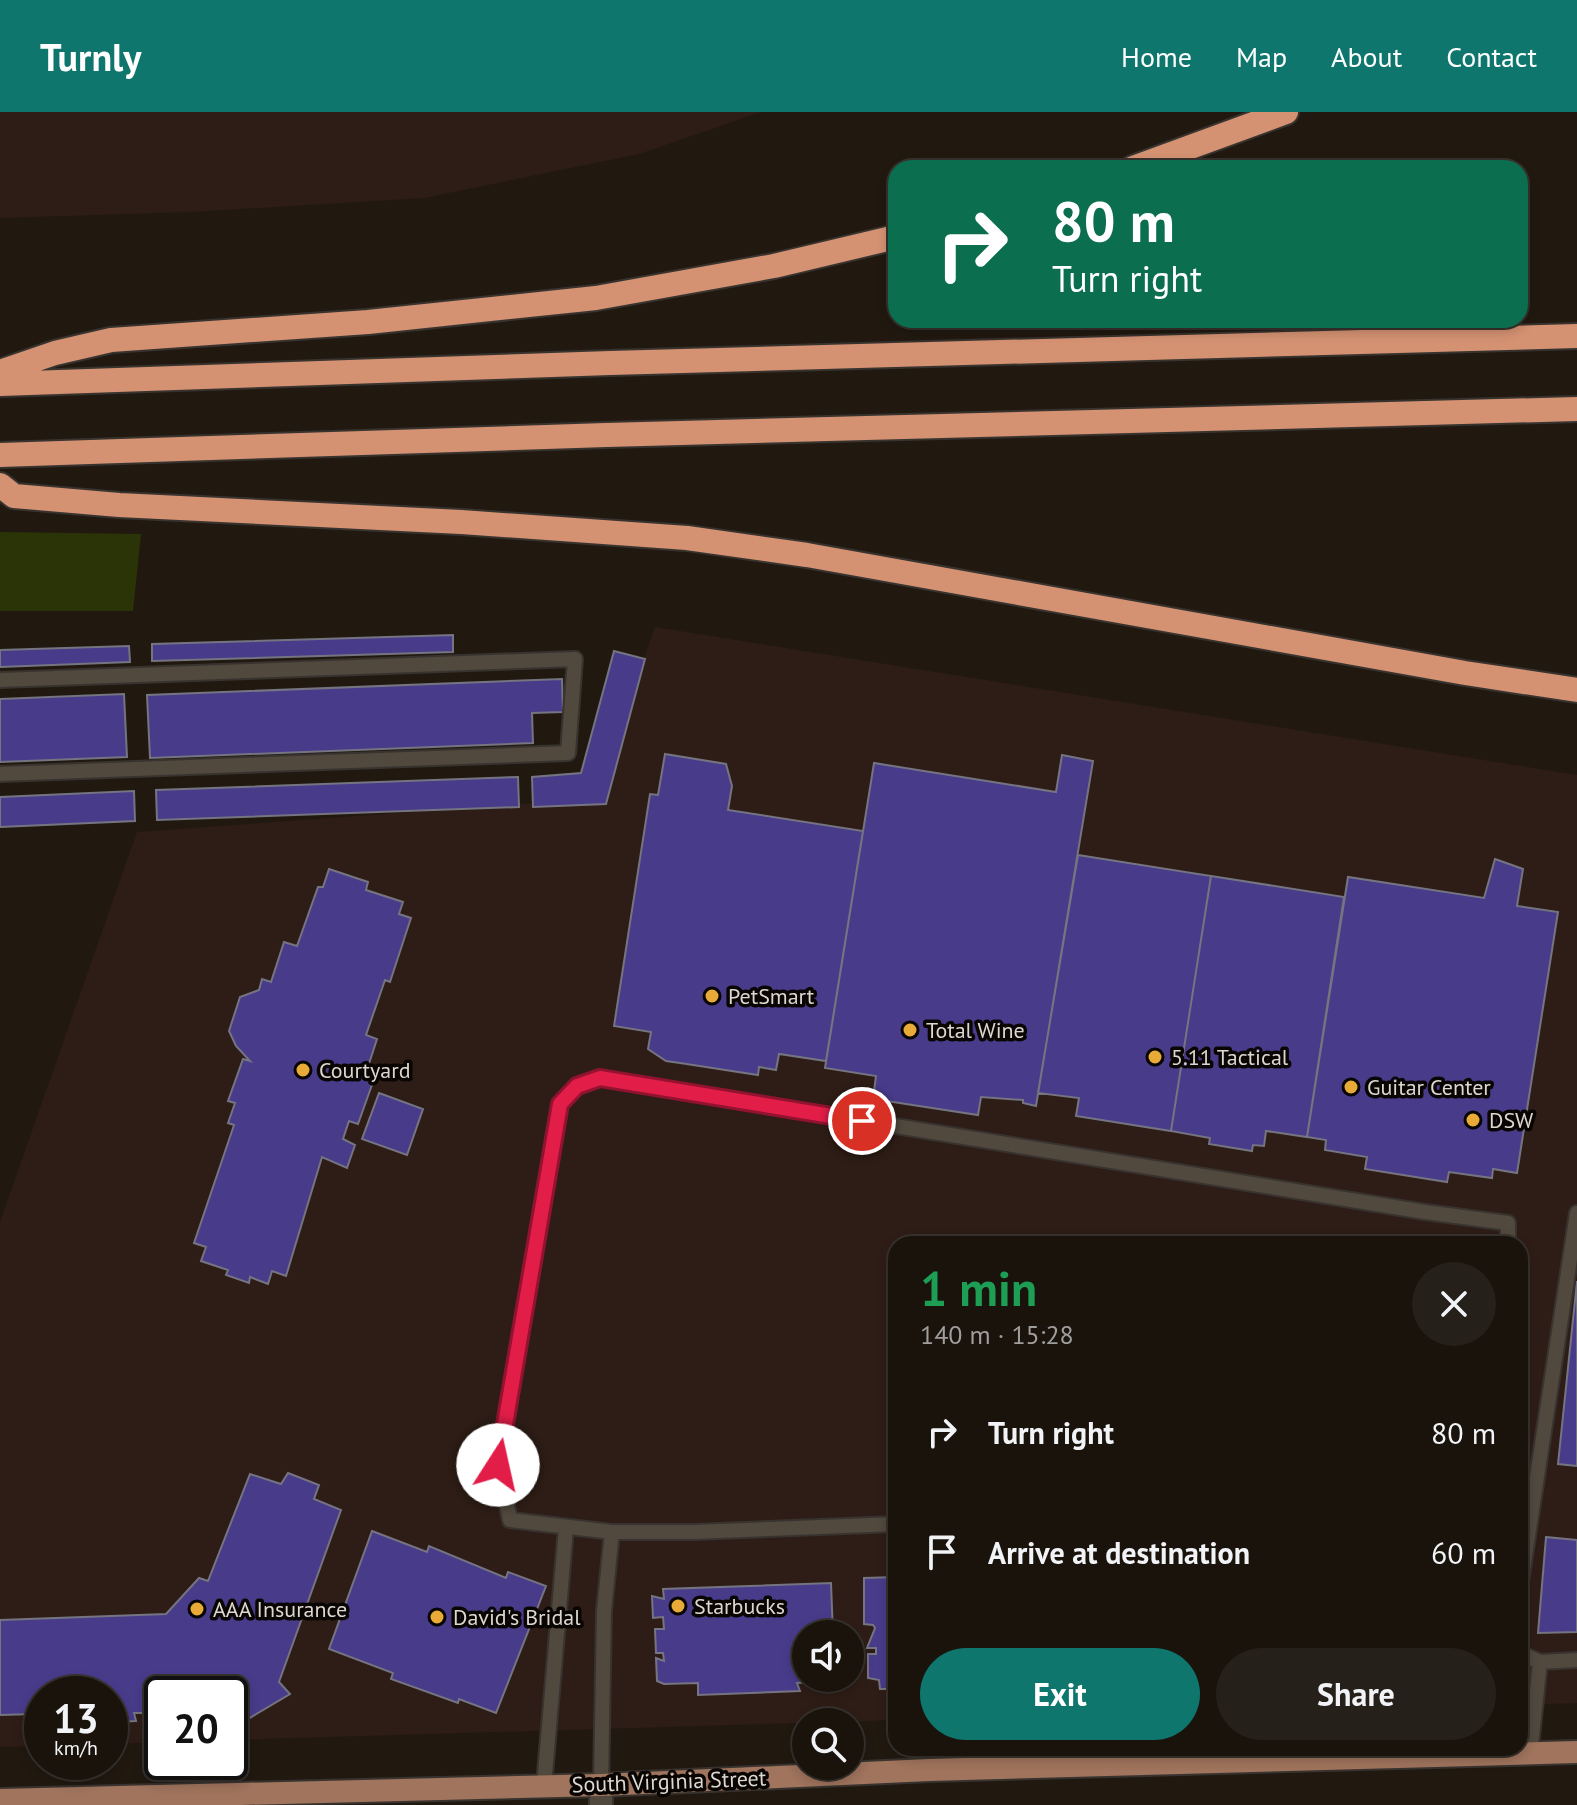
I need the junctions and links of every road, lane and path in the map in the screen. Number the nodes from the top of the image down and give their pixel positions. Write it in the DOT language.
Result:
graph roads {
  1 [pos="1286,112"];
  2 [pos="1155,160"];
  3 [pos="888,239"];
  4 [pos="1577,336"];
  5 [pos="0,372"];
  6 [pos="0,384"];
  7 [pos="1577,409"];
  8 [pos="0,455"];
  9 [pos="0,485"];
  10 [pos="0,680"];
  11 [pos="1577,690"];
  12 [pos="0,774"];
  13 [pos="1577,1213"];
  14 [pos="1508,1236"];
  15 [pos="888,1524"];
  16 [pos="566,1528"];
  17 [pos="612,1532"];
  18 [pos="1528,1536"];
  19 [pos="1528,1657"];
  20 [pos="1577,1660"];
  21 [pos="1540,1662"];
  22 [pos="1577,1752"];
  23 [pos="1530,1754"];
  24 [pos="1455,1756"];
  25 [pos="544,1795"];
  26 [pos="601,1795"];
  27 [pos="0,1800"];
  1 -- 2 [label="highway"];
  3 -- 5 [label="highway"];
  4 -- 6 [label="highway"];
  7 -- 8 [label="highway"];
  9 -- 11 [label="highway"];
  10 -- 12 [label="lane"];
  13 -- 18 [label="lane"];
  14 -- 16 [label="lane"];
  15 -- 17 [label="lane"];
  16 -- 17 [label="lane"];
  16 -- 25 [label="lane"];
  17 -- 26 [label="lane"];
  19 -- 21 [label="lane"];
  20 -- 21 [label="lane"];
  21 -- 23 [label="lane"];
  22 -- 23 [label="main road, South Virginia Street"];
  24 -- 26 [label="main road, South Virginia Street"];
  25 -- 26 [label="main road, South Virginia Street"];
  25 -- 27 [label="main road, South Virginia Street"];
}
